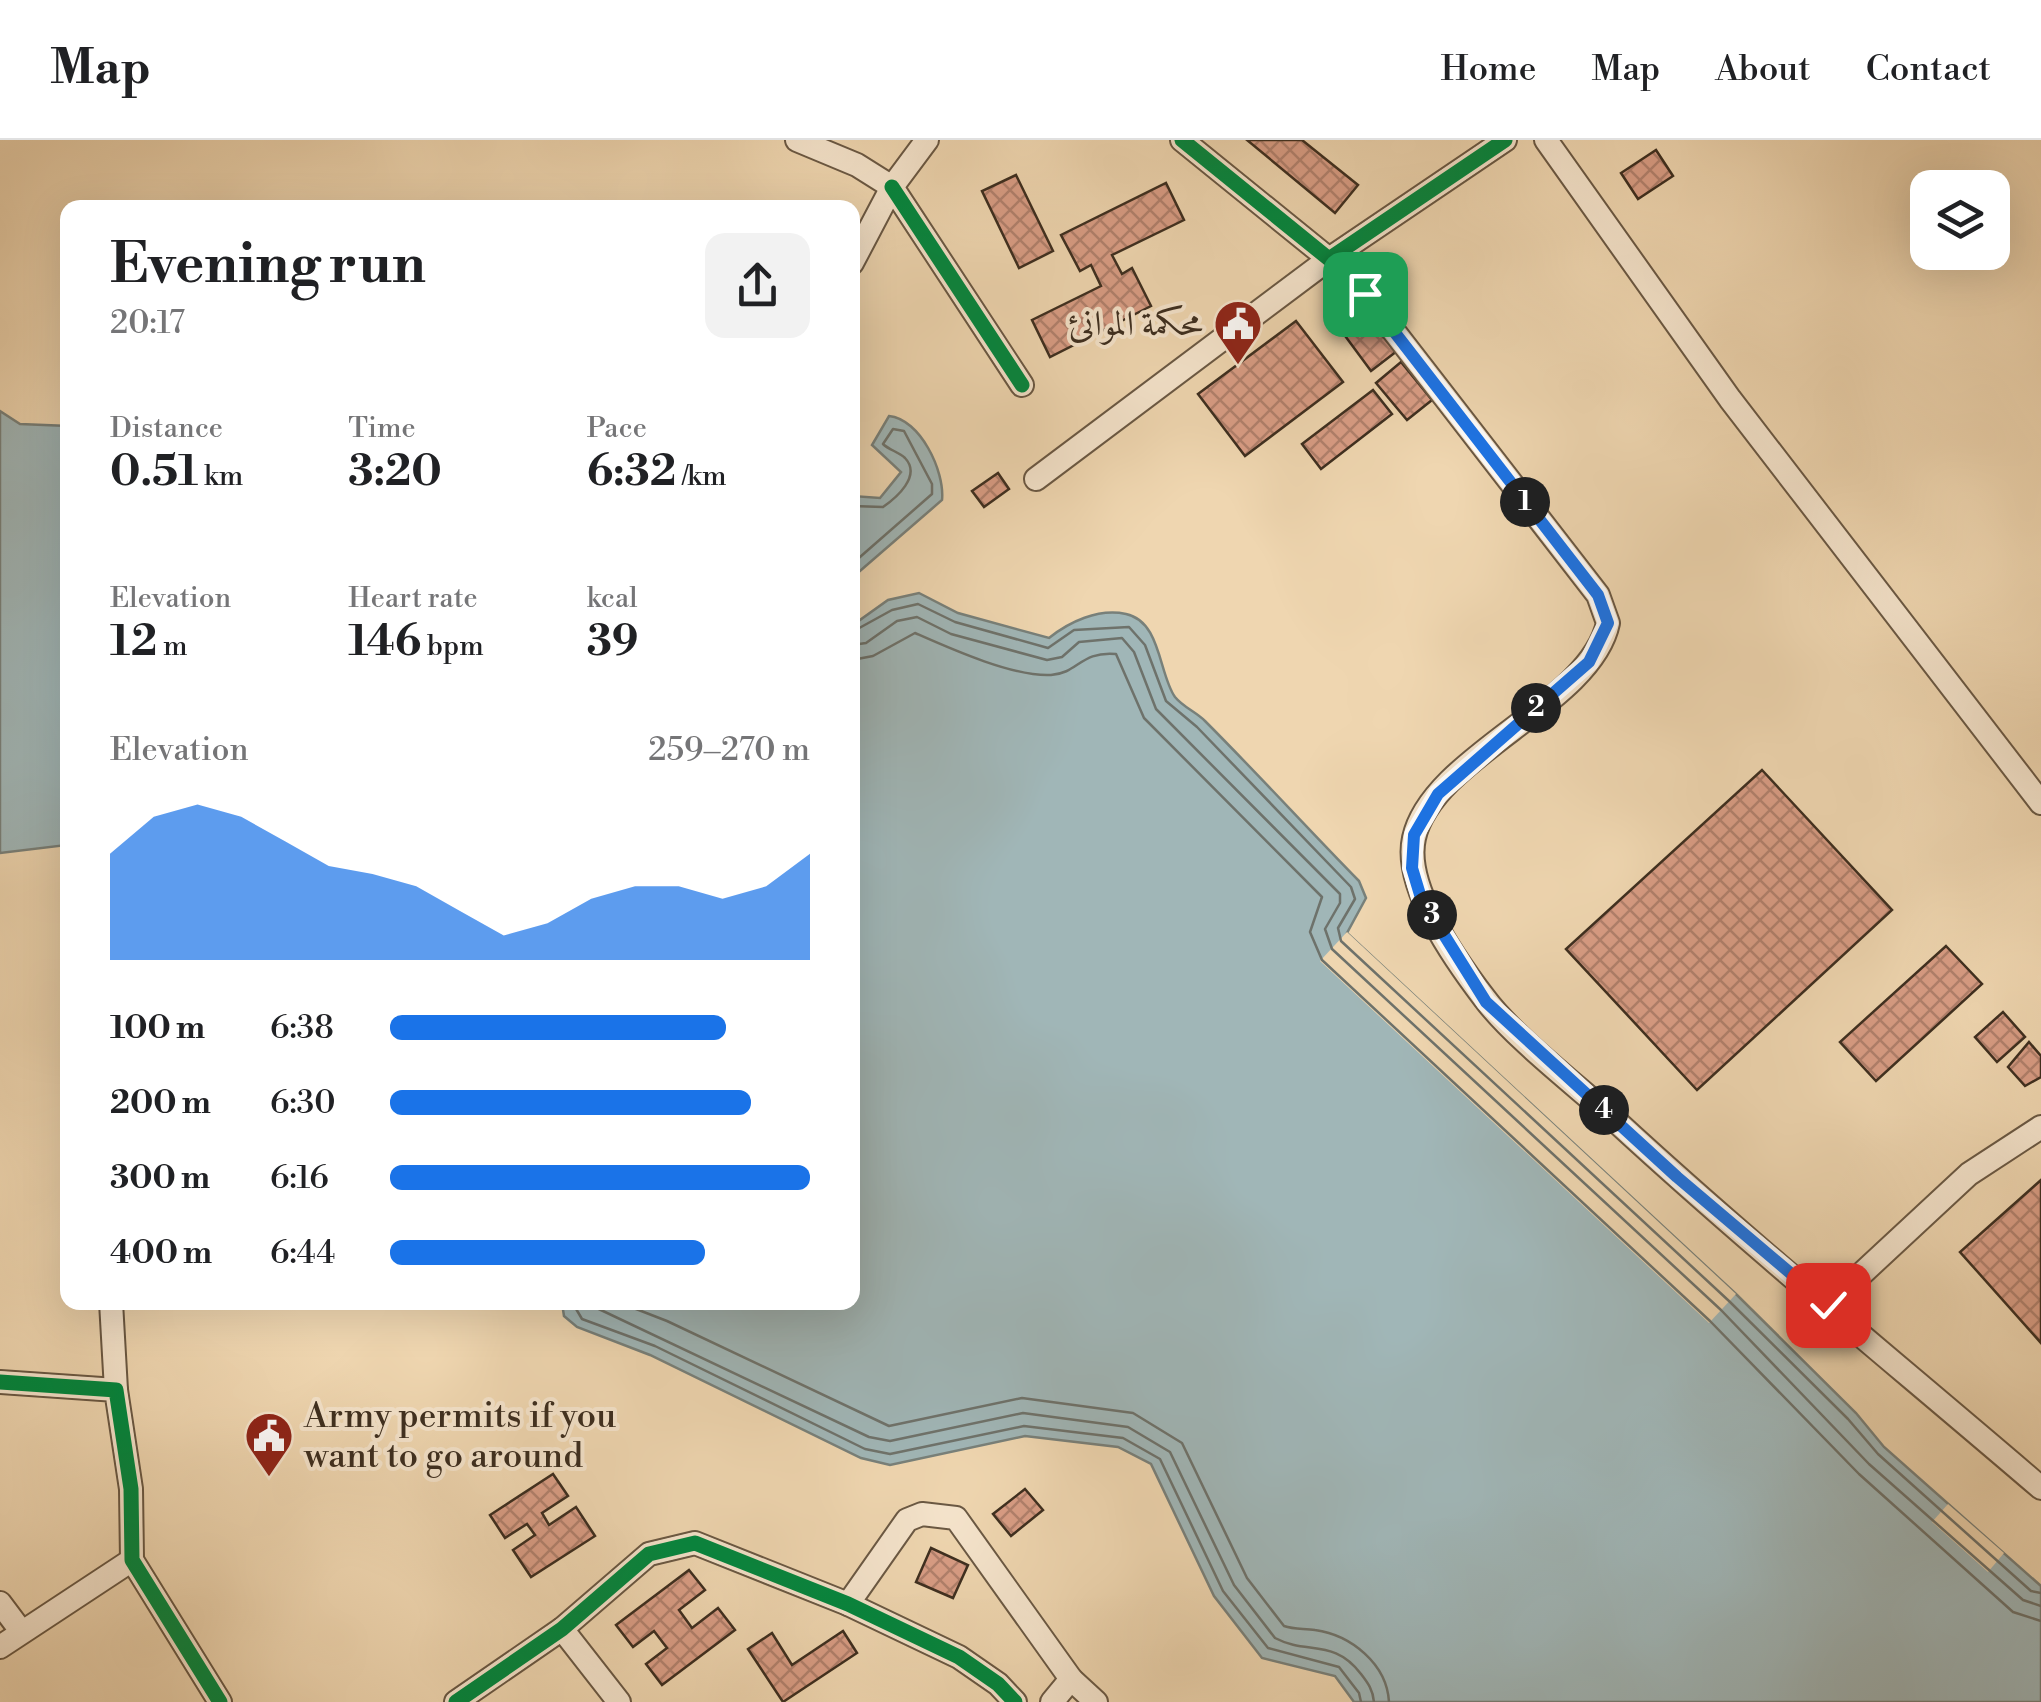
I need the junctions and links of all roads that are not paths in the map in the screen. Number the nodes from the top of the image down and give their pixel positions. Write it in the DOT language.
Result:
graph roads {
  1 [pos="797,140"];
  2 [pos="927,140"];
  3 [pos="1182,140"];
  4 [pos="1505,140"];
  5 [pos="1546,140"];
  6 [pos="831,146"];
  7 [pos="1470,150"];
  8 [pos="892,188"];
  9 [pos="860,247"];
  10 [pos="1329,259"];
  11 [pos="1022,385"];
  12 [pos="1036,479"];
  13 [pos="2041,803"];
  14 [pos="2041,1127"];
  15 [pos="1828,1305"];
  16 [pos="111,1310"];
  17 [pos="0,1382"];
  18 [pos="116,1390"];
  19 [pos="2041,1488"];
  20 [pos="132,1560"];
  21 [pos="0,1603"];
  22 [pos="848,1604"];
  23 [pos="562,1630"];
  24 [pos="22,1631"];
  25 [pos="0,1647"];
  26 [pos="1071,1678"];
  27 [pos="459,1701"];
  28 [pos="220,1702"];
  29 [pos="619,1702"];
  30 [pos="1015,1702"];
  31 [pos="1052,1702"];
  32 [pos="1096,1702"];
  1 -- 6 [label="street"];
  2 -- 8 [label="street"];
  3 -- 10 [label="street"];
  4 -- 7 [label="street"];
  5 -- 13 [label="street"];
  6 -- 8 [label="street"];
  7 -- 10 [label="street"];
  8 -- 9 [label="street"];
  8 -- 11 [label="street"];
  10 -- 12 [label="street"];
  10 -- 15 [label="street"];
  14 -- 15 [label="street"];
  15 -- 19 [label="street"];
  16 -- 18 [label="street"];
  17 -- 18 [label="street"];
  18 -- 20 [label="street"];
  20 -- 24 [label="street"];
  20 -- 28 [label="street"];
  21 -- 24 [label="street"];
  22 -- 23 [label="street"];
  22 -- 26 [label="street"];
  22 -- 30 [label="street"];
  23 -- 27 [label="street"];
  23 -- 29 [label="street"];
  24 -- 25 [label="street"];
  26 -- 31 [label="street"];
  26 -- 32 [label="street"];
}
